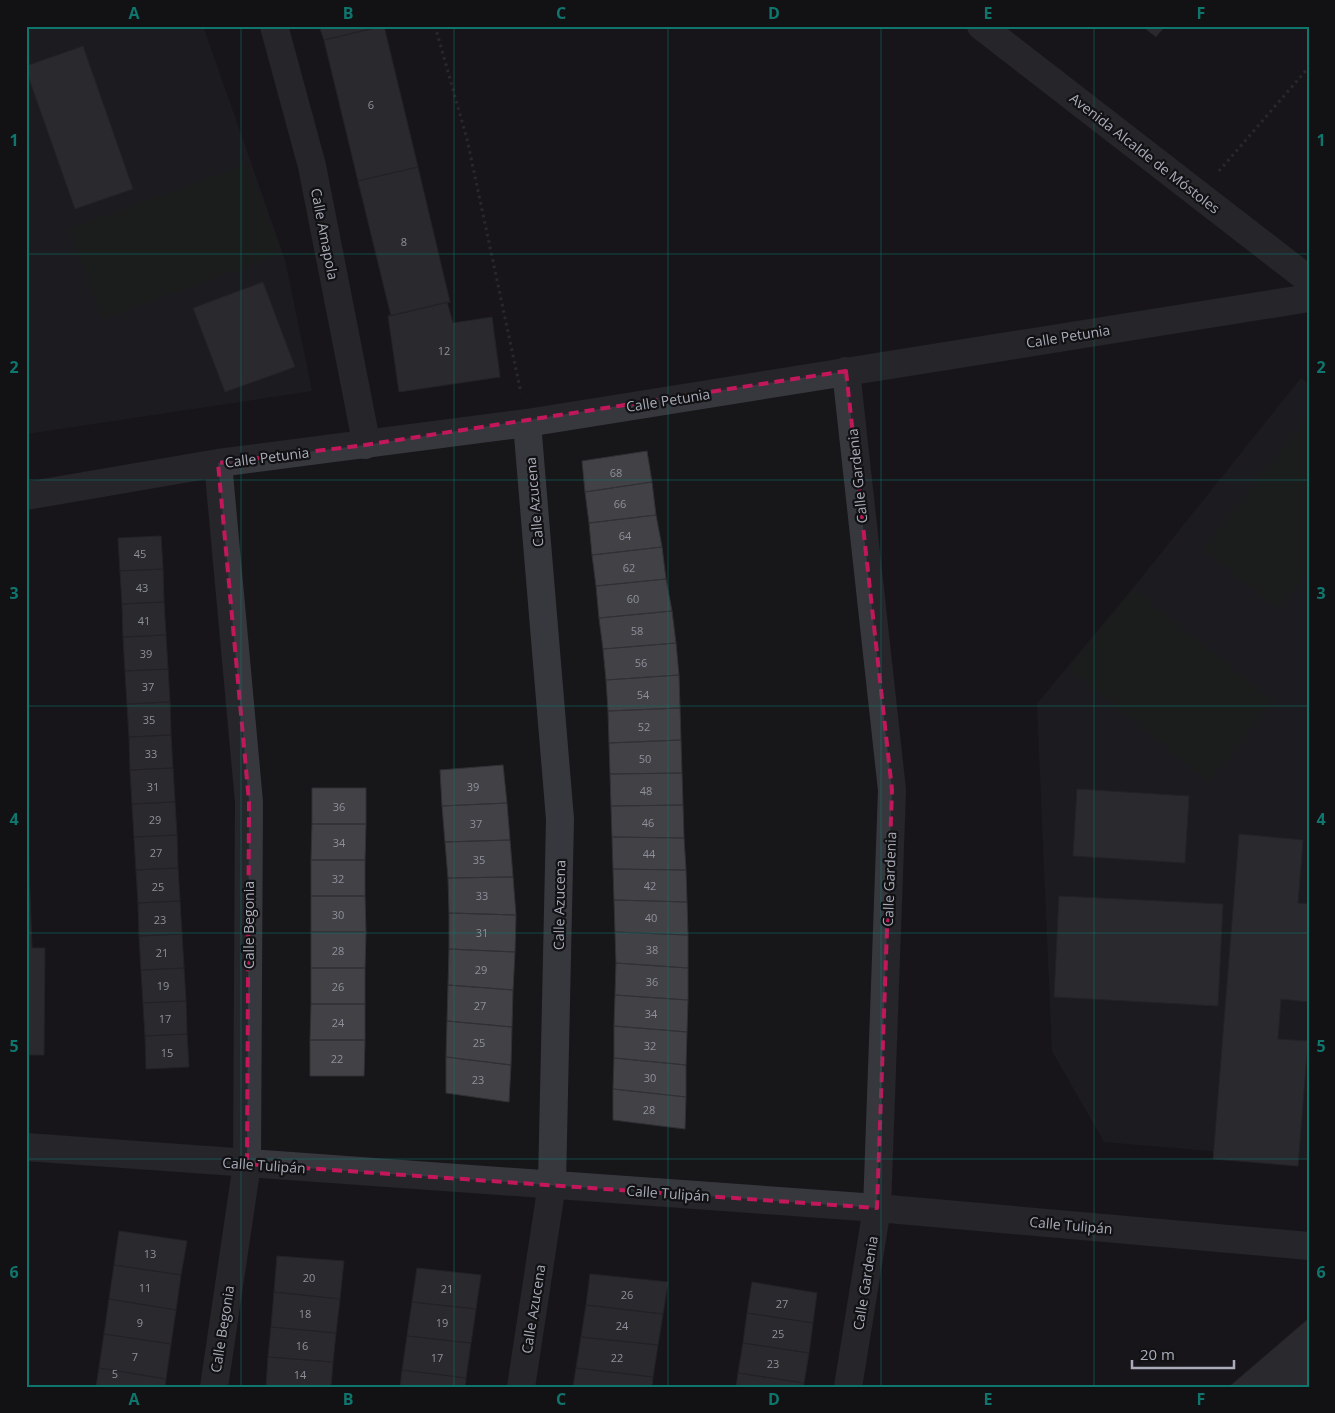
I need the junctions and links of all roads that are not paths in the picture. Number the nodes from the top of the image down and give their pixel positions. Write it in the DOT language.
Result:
graph roads {
  1 [pos="274,26"];
  2 [pos="981,26"];
  3 [pos="1309,280"];
  4 [pos="1309,298"];
  5 [pos="846,371"];
  6 [pos="527,423"];
  7 [pos="365,445"];
  8 [pos="218,463"];
  9 [pos="26,496"];
  10 [pos="26,1147"];
  11 [pos="247,1164"];
  12 [pos="552,1184"];
  13 [pos="877,1208"];
  14 [pos="1309,1246"];
  15 [pos="214,1387"];
  16 [pos="521,1387"];
  17 [pos="848,1387"];
  1 -- 7 [label="street, Calle Amapola"];
  2 -- 3 [label="street, Avenida Alcalde de Móstoles"];
  4 -- 5 [label="street, Calle Petunia"];
  5 -- 6 [label="street, Calle Petunia"];
  5 -- 13 [label="street, Calle Gardenia"];
  6 -- 7 [label="street, Calle Petunia"];
  6 -- 12 [label="street, Calle Azucena"];
  7 -- 8 [label="street, Calle Petunia"];
  8 -- 9 [label="street, Calle Petunia"];
  8 -- 11 [label="street, Calle Begonia"];
  10 -- 11 [label="street, Calle Tulipán"];
  11 -- 12 [label="street, Calle Tulipán"];
  11 -- 15 [label="street, Calle Begonia"];
  12 -- 13 [label="street, Calle Tulipán"];
  12 -- 16 [label="street, Calle Azucena"];
  13 -- 14 [label="street, Calle Tulipán"];
  13 -- 17 [label="street, Calle Gardenia"];
}
